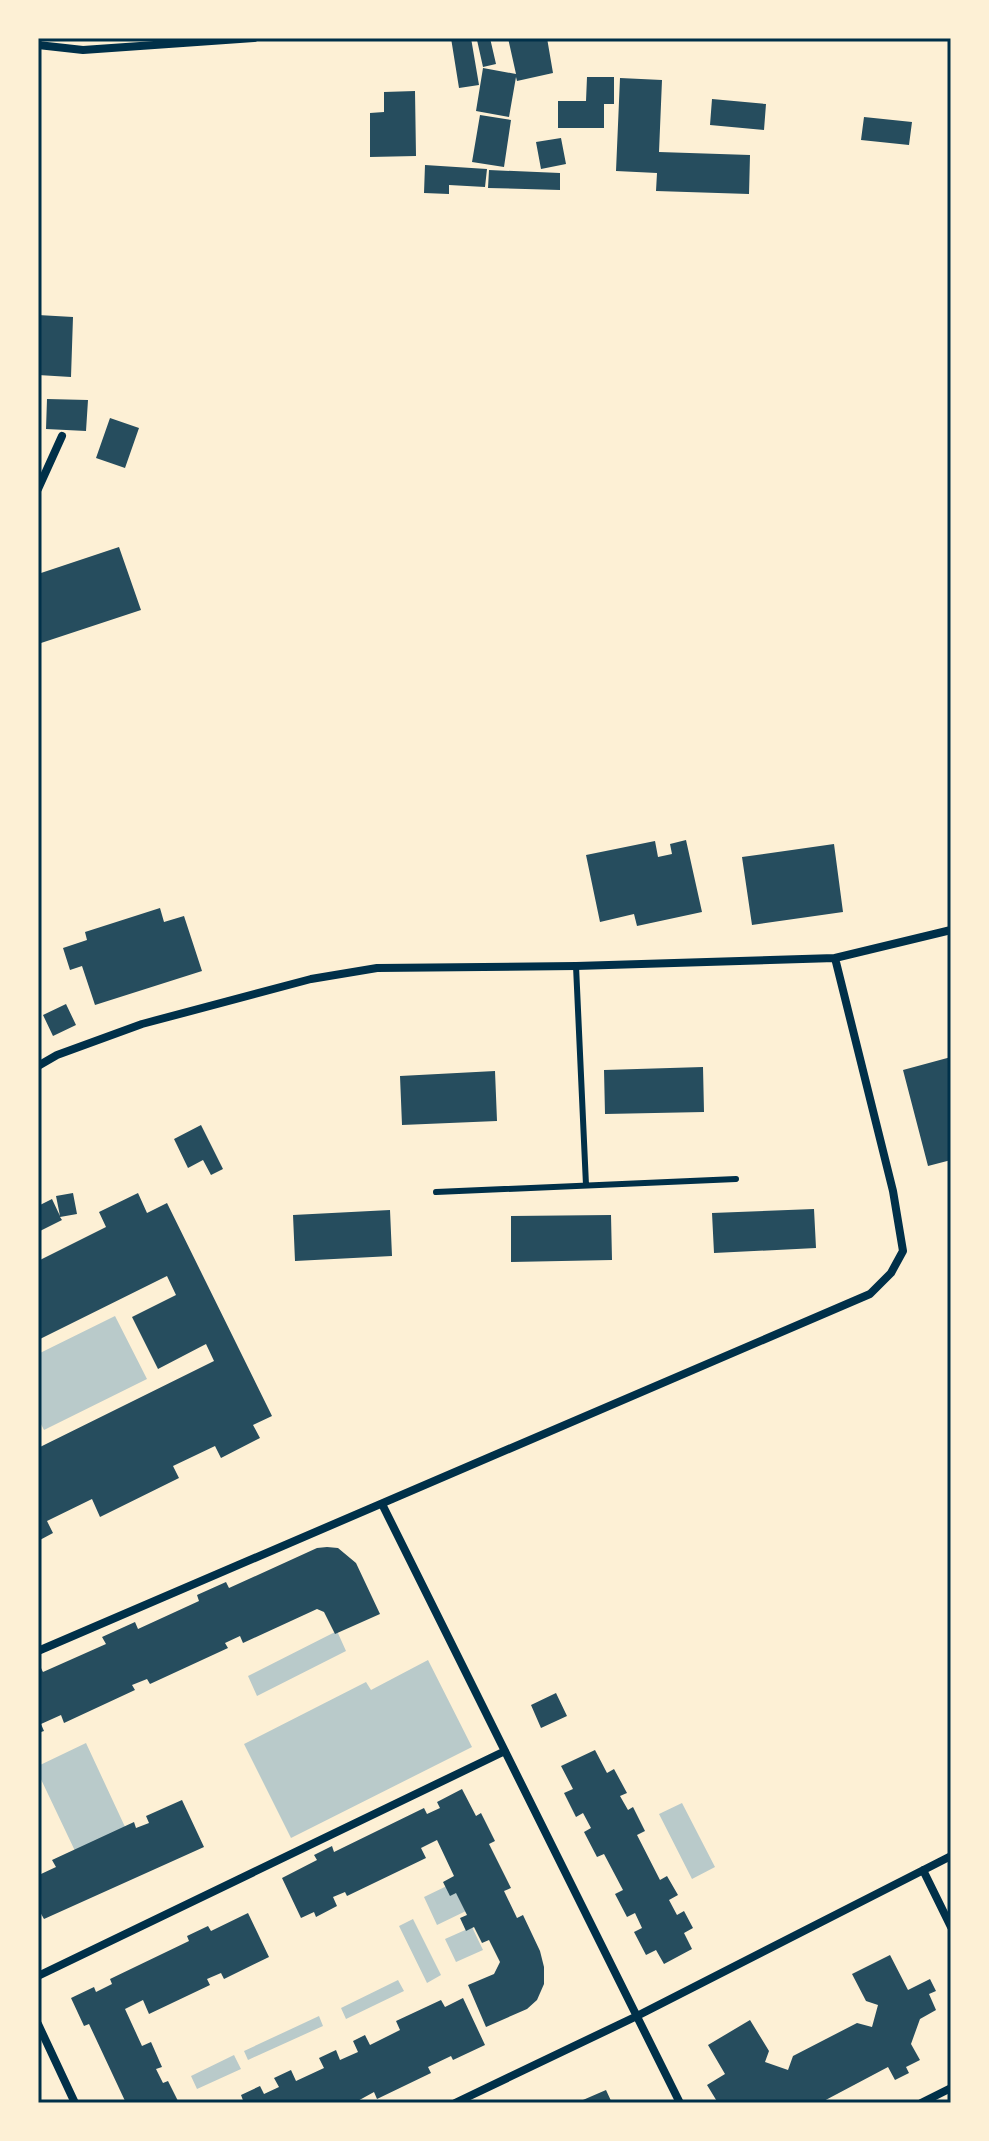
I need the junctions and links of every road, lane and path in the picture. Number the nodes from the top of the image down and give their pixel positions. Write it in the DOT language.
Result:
graph roads {
  1 [pos="254,38"];
  2 [pos="38,45"];
  3 [pos="62,436"];
  4 [pos="38,489"];
  5 [pos="951,930"];
  6 [pos="835,958"];
  7 [pos="576,966"];
  8 [pos="38,1066"];
  9 [pos="736,1179"];
  10 [pos="586,1185"];
  11 [pos="436,1192"];
  12 [pos="382,1504"];
  13 [pos="38,1651"];
  14 [pos="505,1751"];
  15 [pos="951,1856"];
  16 [pos="923,1870"];
  17 [pos="951,1927"];
  18 [pos="38,1976"];
  19 [pos="637,2016"];
  20 [pos="38,2024"];
  21 [pos="951,2088"];
  22 [pos="75,2103"];
  23 [pos="455,2103"];
  24 [pos="680,2103"];
  25 [pos="921,2103"];
  1 -- 2 [label="street"];
  3 -- 4 [label="street"];
  5 -- 6 [label="street"];
  6 -- 7 [label="street"];
  6 -- 12 [label="street"];
  7 -- 8 [label="street"];
  7 -- 10 [label="lane"];
  9 -- 10 [label="lane"];
  10 -- 11 [label="lane"];
  12 -- 13 [label="street"];
  12 -- 14 [label="street"];
  14 -- 18 [label="street"];
  14 -- 19 [label="street"];
  15 -- 16 [label="street"];
  16 -- 17 [label="street"];
  16 -- 19 [label="street"];
  19 -- 23 [label="street"];
  19 -- 24 [label="street"];
  20 -- 22 [label="street"];
  21 -- 25 [label="street"];
}
